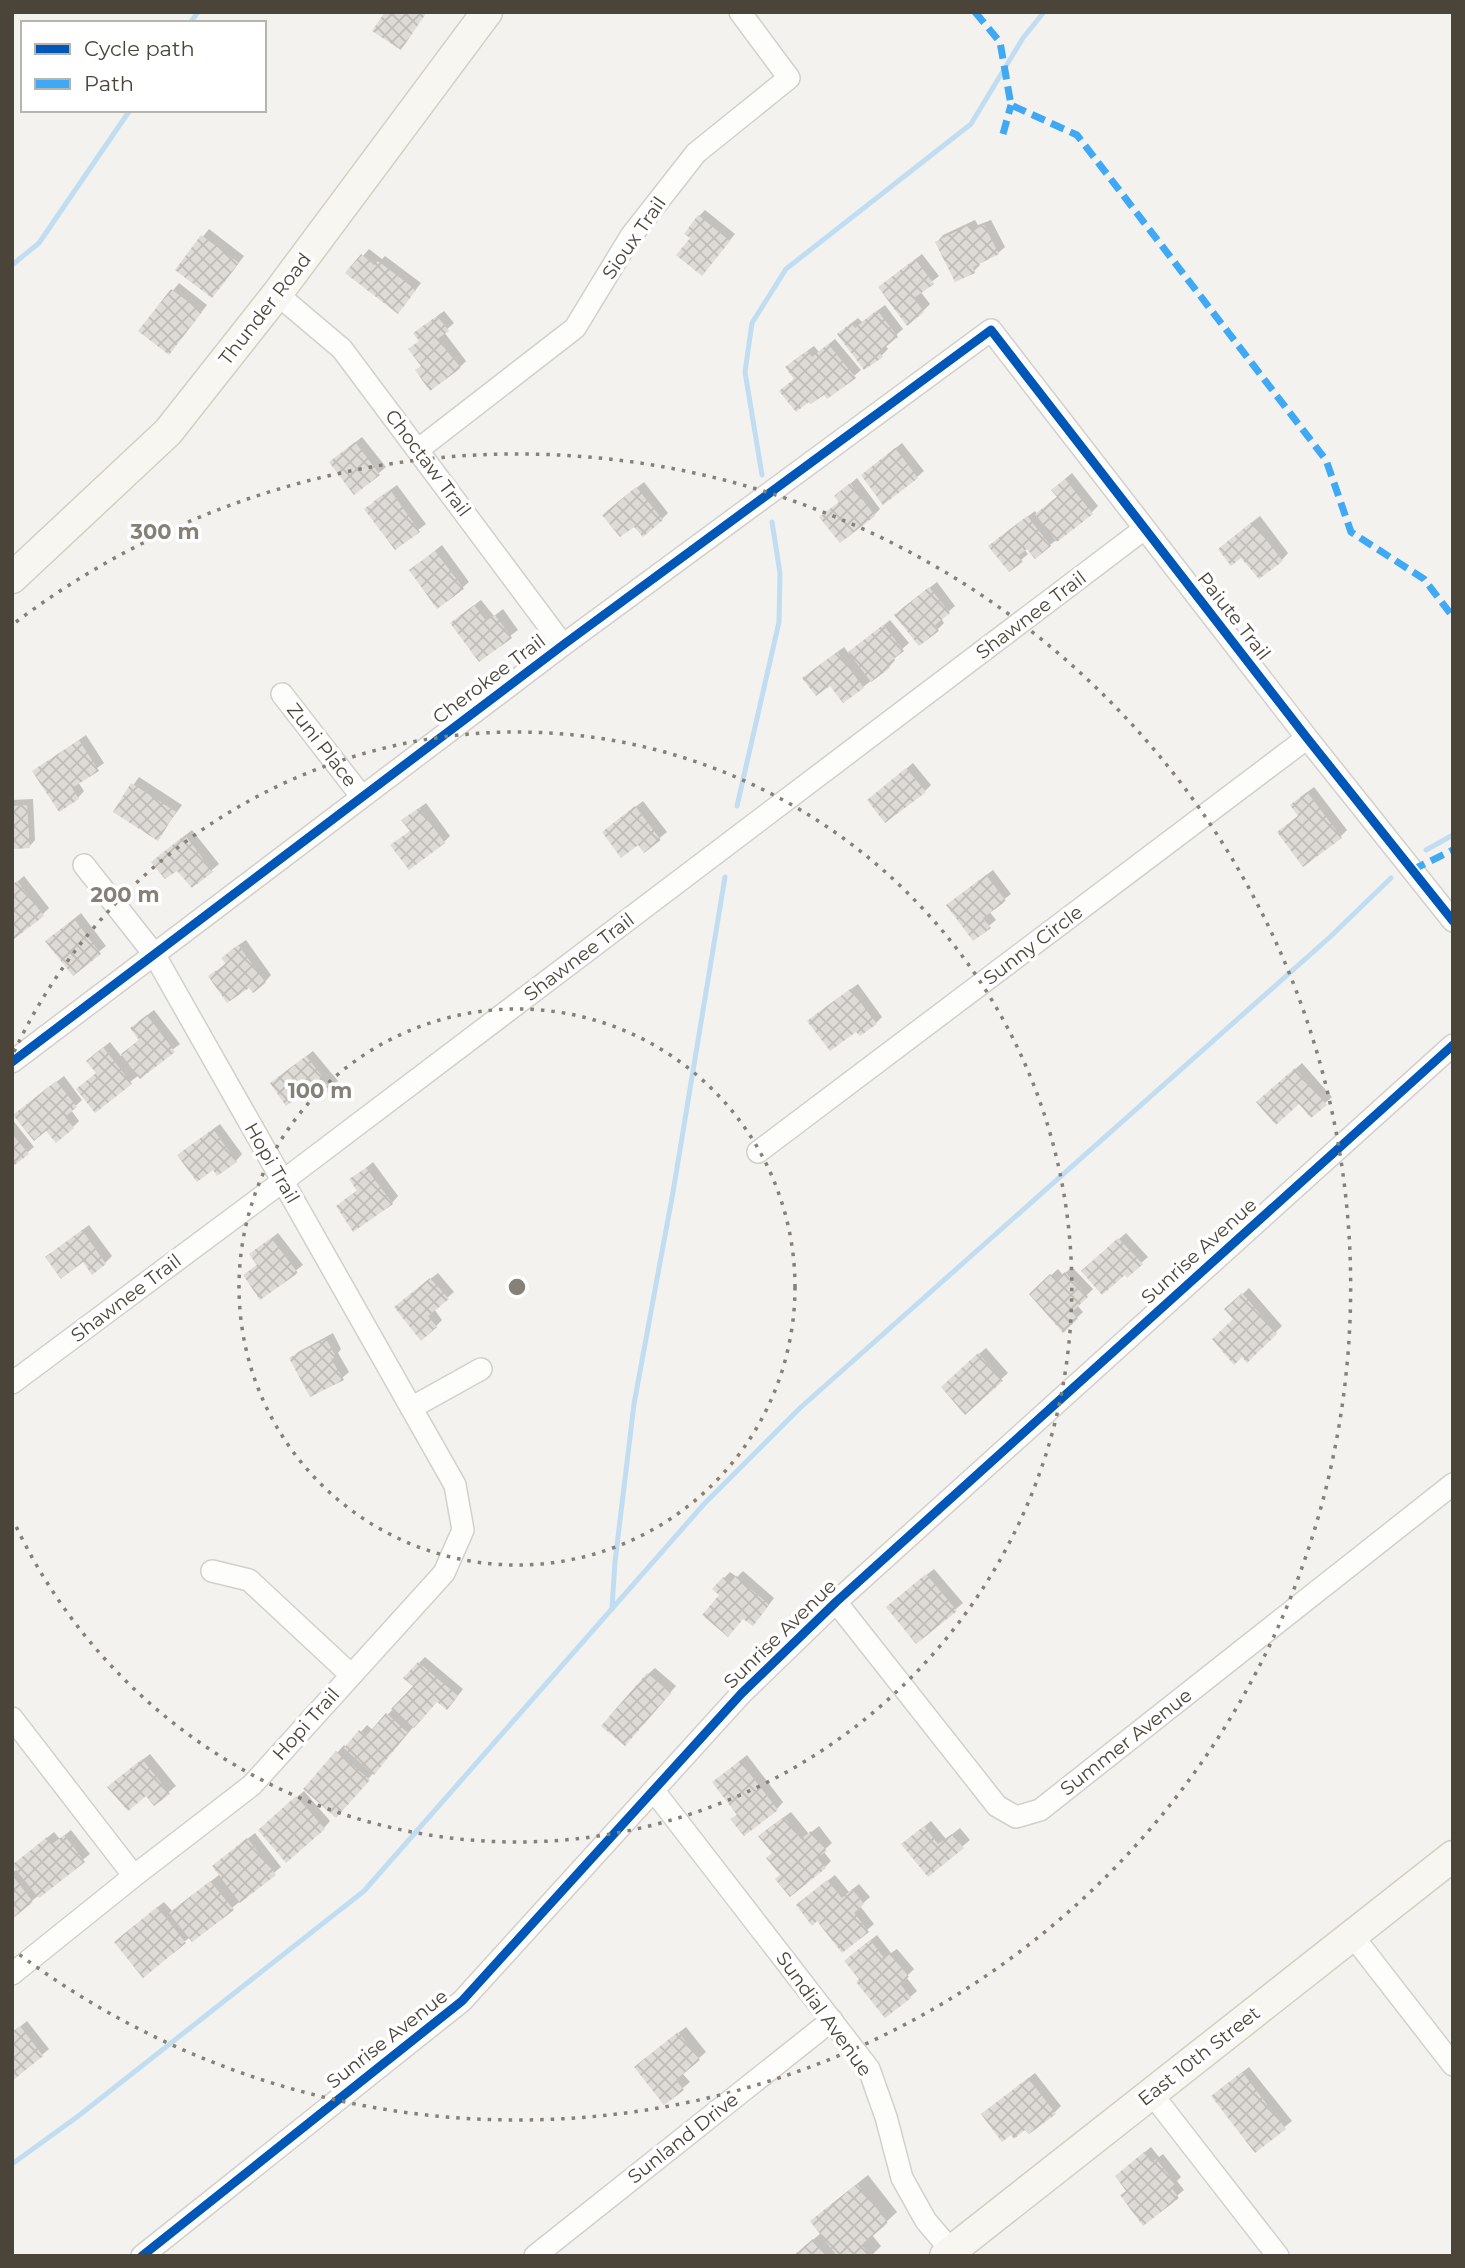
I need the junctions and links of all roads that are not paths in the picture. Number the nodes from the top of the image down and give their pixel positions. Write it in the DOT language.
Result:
graph roads {
  1 [pos="486,12"];
  2 [pos="740,12"];
  3 [pos="277,294"];
  4 [pos="990,330"];
  5 [pos="419,449"];
  6 [pos="1144,529"];
  7 [pos="12,578"];
  8 [pos="563,645"];
  9 [pos="282,694"];
  10 [pos="1307,738"];
  11 [pos="362,797"];
  12 [pos="84,865"];
  13 [pos="1453,921"];
  14 [pos="154,954"];
  15 [pos="1453,1045"];
  16 [pos="12,1062"];
  17 [pos="758,1152"];
  18 [pos="283,1181"];
  19 [pos="481,1369"];
  20 [pos="12,1383"];
  21 [pos="411,1408"];
  22 [pos="1453,1484"];
  23 [pos="212,1571"];
  24 [pos="836,1602"];
  25 [pos="350,1674"];
  26 [pos="12,1718"];
  27 [pos="654,1791"];
  28 [pos="1453,1856"];
  29 [pos="134,1876"];
  30 [pos="1352,1935"];
  31 [pos="12,1973"];
  32 [pos="832,2020"];
  33 [pos="1453,2065"];
  34 [pos="1152,2094"];
  35 [pos="951,2254"];
  36 [pos="142,2256"];
  37 [pos="535,2256"];
  38 [pos="1278,2256"];
  1 -- 3 [label="street, Thunder Road"];
  2 -- 5 [label="street, Sioux Trail"];
  3 -- 5 [label="street, Choctaw Trail"];
  3 -- 7 [label="street, Thunder Road"];
  4 -- 6 [label="street, Paiute Trail"];
  4 -- 8 [label="street, Cherokee Trail"];
  5 -- 8 [label="street, Choctaw Trail"];
  6 -- 10 [label="street, Paiute Trail"];
  6 -- 18 [label="street, Shawnee Trail"];
  8 -- 11 [label="street, Cherokee Trail"];
  9 -- 11 [label="street, Zuni Place"];
  10 -- 13 [label="street, Paiute Trail"];
  10 -- 17 [label="street, Sunny Circle"];
  11 -- 14 [label="street, Cherokee Trail"];
  12 -- 14 [label="street, Hopi Trail"];
  14 -- 16 [label="street, Cherokee Trail"];
  14 -- 18 [label="street, Hopi Trail"];
  15 -- 24 [label="street, Sunrise Avenue"];
  18 -- 20 [label="street, Shawnee Trail"];
  18 -- 21 [label="street, Hopi Trail"];
  19 -- 21 [label="street"];
  21 -- 25 [label="street, Hopi Trail"];
  22 -- 24 [label="street, Summer Avenue"];
  23 -- 25 [label="street"];
  24 -- 27 [label="street, Sunrise Avenue"];
  25 -- 29 [label="street, Hopi Trail"];
  26 -- 29 [label="street"];
  27 -- 32 [label="street, Sundial Avenue"];
  27 -- 36 [label="street, Sunrise Avenue"];
  28 -- 30 [label="street, East 10th Street"];
  29 -- 31 [label="street, Hopi Trail"];
  30 -- 33 [label="street"];
  30 -- 34 [label="street, East 10th Street"];
  32 -- 35 [label="street, Sundial Avenue"];
  32 -- 37 [label="street, Sunland Drive"];
  34 -- 35 [label="street, East 10th Street"];
  34 -- 38 [label="street"];
}
